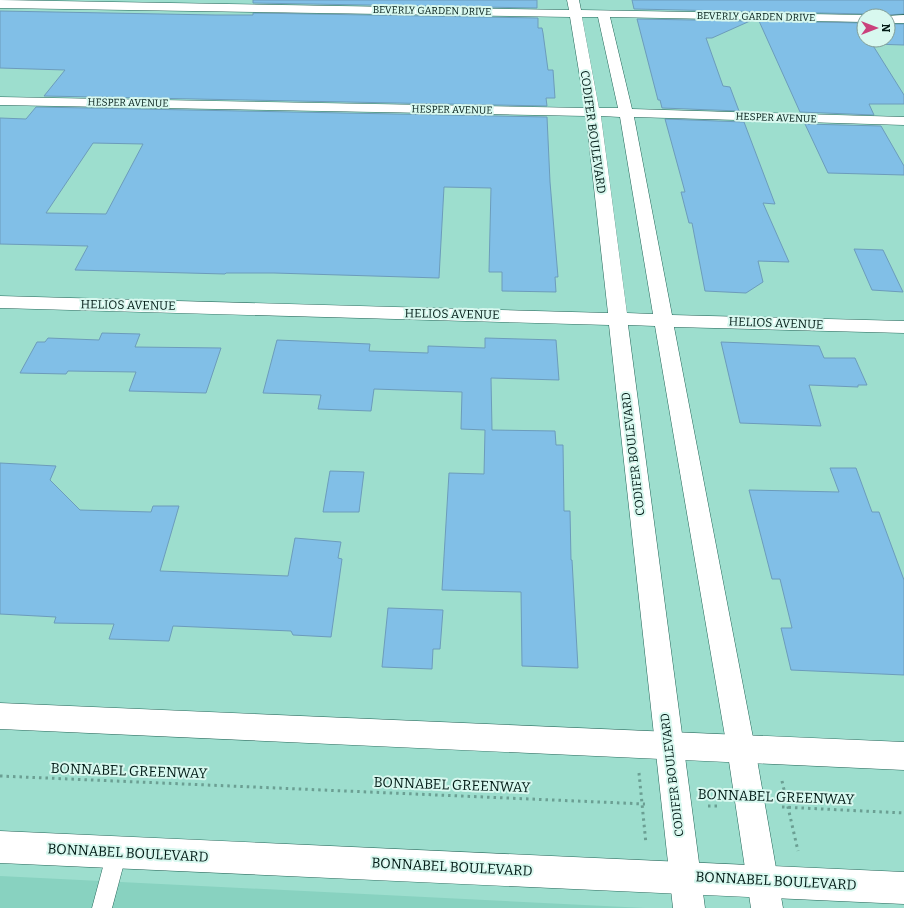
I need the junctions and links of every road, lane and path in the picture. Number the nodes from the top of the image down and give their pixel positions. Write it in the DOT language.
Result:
graph roads {
  1 [pos="573,0"];
  2 [pos="0,4"];
  3 [pos="575,14"];
  4 [pos="603,14"];
  5 [pos="856,18"];
  6 [pos="0,101"];
  7 [pos="593,112"];
  8 [pos="626,113"];
  9 [pos="904,121"];
  10 [pos="0,302"];
  11 [pos="617,318"];
  12 [pos="662,320"];
  13 [pos="904,327"];
  14 [pos="0,716"];
  15 [pos="669,745"];
  16 [pos="741,748"];
  17 [pos="904,756"];
  18 [pos="638,764"];
  19 [pos="780,773"];
  20 [pos="0,776"];
  21 [pos="642,804"];
  22 [pos="676,805"];
  23 [pos="750,806"];
  24 [pos="788,807"];
  25 [pos="904,813"];
  26 [pos="646,844"];
  27 [pos="0,847"];
  28 [pos="798,851"];
  29 [pos="116,852"];
  30 [pos="685,877"];
  31 [pos="904,888"];
  32 [pos="765,894"];
  33 [pos="102,908"];
  34 [pos="689,908"];
  1 -- 3 [label="street, CODIFER BOULEVARD"];
  2 -- 3 [label="street, BEVERLY GARDEN DRIVE"];
  3 -- 4 [label="street, BEVERLY GARDEN DRIVE"];
  3 -- 7 [label="street, CODIFER BOULEVARD"];
  4 -- 5 [label="street, BEVERLY GARDEN DRIVE"];
  4 -- 8 [label="street"];
  6 -- 7 [label="street, HESPER AVENUE"];
  7 -- 8 [label="street, HESPER AVENUE"];
  7 -- 11 [label="street, CODIFER BOULEVARD"];
  8 -- 9 [label="street, HESPER AVENUE"];
  8 -- 12 [label="street"];
  10 -- 11 [label="street, HELIOS AVENUE"];
  11 -- 12 [label="street, HELIOS AVENUE"];
  11 -- 15 [label="street, CODIFER BOULEVARD"];
  12 -- 13 [label="street, HELIOS AVENUE"];
  12 -- 16 [label="street"];
  14 -- 15 [label="street"];
  15 -- 16 [label="street"];
  15 -- 22 [label="street, CODIFER BOULEVARD"];
  16 -- 17 [label="street"];
  16 -- 23 [label="street"];
  18 -- 21 [label="path"];
  19 -- 24 [label="path"];
  20 -- 21 [label="path, BONNABEL GREENWAY"];
  21 -- 22 [label="path, BONNABEL GREENWAY"];
  21 -- 26 [label="path"];
  22 -- 23 [label="path, BONNABEL GREENWAY"];
  22 -- 30 [label="street, CODIFER BOULEVARD"];
  23 -- 24 [label="path, BONNABEL GREENWAY"];
  23 -- 32 [label="street"];
  24 -- 25 [label="path, BONNABEL GREENWAY"];
  24 -- 28 [label="path"];
  27 -- 29 [label="street, BONNABEL BOULEVARD"];
  29 -- 30 [label="street, BONNABEL BOULEVARD"];
  29 -- 33 [label="lane"];
  30 -- 32 [label="street, BONNABEL BOULEVARD"];
  30 -- 34 [label="street, CODIFER BOULEVARD"];
  31 -- 32 [label="street, BONNABEL BOULEVARD"];
}
